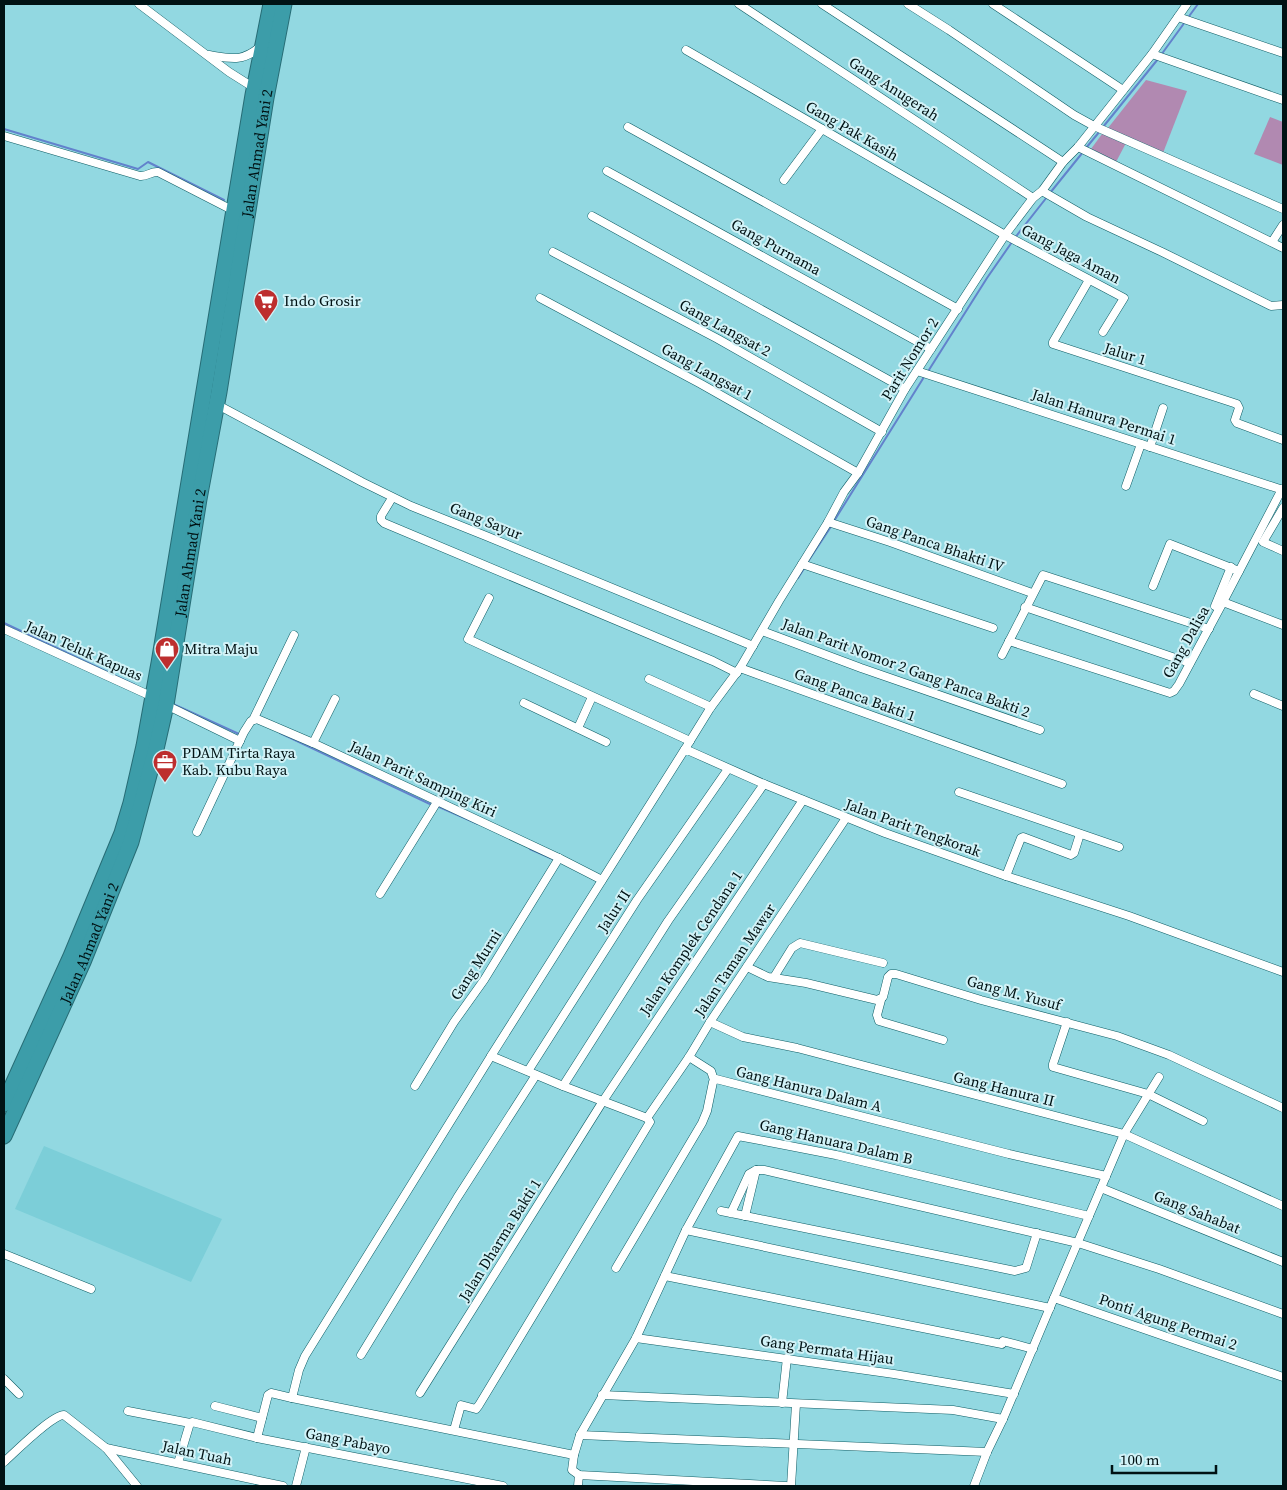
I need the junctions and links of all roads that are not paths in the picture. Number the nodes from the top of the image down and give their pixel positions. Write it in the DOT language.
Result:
graph roads {
  1 [pos="139,4"];
  2 [pos="271,4"];
  3 [pos="284,4"];
  4 [pos="739,4"];
  5 [pos="822,4"];
  6 [pos="993,4"];
  7 [pos="1187,4"];
  8 [pos="912,5"];
  9 [pos="1178,17"];
  10 [pos="263,45"];
  11 [pos="686,50"];
  12 [pos="1283,53"];
  13 [pos="208,54"];
  14 [pos="1152,54"];
  15 [pos="261,90"];
  16 [pos="1124,90"];
  17 [pos="1283,100"];
  18 [pos="1094,126"];
  19 [pos="628,128"];
  20 [pos="822,129"];
  21 [pos="4,136"];
  22 [pos="1078,147"];
  23 [pos="1064,162"];
  24 [pos="607,171"];
  25 [pos="784,180"];
  26 [pos="1042,191"];
  27 [pos="1033,198"];
  28 [pos="1283,209"];
  29 [pos="234,211"];
  30 [pos="592,216"];
  31 [pos="1283,225"];
  32 [pos="1005,235"];
  33 [pos="1272,242"];
  34 [pos="1283,248"];
  35 [pos="553,252"];
  36 [pos="1089,280"];
  37 [pos="540,298"];
  38 [pos="1283,305"];
  39 [pos="958,309"];
  40 [pos="1103,332"];
  41 [pos="931,349"];
  42 [pos="923,373"];
  43 [pos="905,389"];
  44 [pos="216,404"];
  45 [pos="1163,408"];
  46 [pos="882,432"];
  47 [pos="1283,440"];
  48 [pos="1141,444"];
  49 [pos="1150,447"];
  50 [pos="858,473"];
  51 [pos="1126,486"];
  52 [pos="1282,490"];
  53 [pos="192,498"];
  54 [pos="392,498"];
  55 [pos="1283,508"];
  56 [pos="828,522"];
  57 [pos="1283,551"];
  58 [pos="802,564"];
  59 [pos="1231,567"];
  60 [pos="1239,571"];
  61 [pos="1153,586"];
  62 [pos="1032,593"];
  63 [pos="489,598"];
  64 [pos="1223,602"];
  65 [pos="1215,606"];
  66 [pos="1025,607"];
  67 [pos="1283,625"];
  68 [pos="993,628"];
  69 [pos="1209,629"];
  70 [pos="4,630"];
  71 [pos="762,631"];
  72 [pos="294,635"];
  73 [pos="1008,641"];
  74 [pos="753,646"];
  75 [pos="1002,655"];
  76 [pos="1190,663"];
  77 [pos="738,670"];
  78 [pos="649,679"];
  79 [pos="1254,694"];
  80 [pos="592,697"];
  81 [pos="160,698"];
  82 [pos="334,698"];
  83 [pos="524,702"];
  84 [pos="1283,706"];
  85 [pos="711,707"];
  86 [pos="253,720"];
  87 [pos="578,728"];
  88 [pos="1040,730"];
  89 [pos="242,736"];
  90 [pos="606,742"];
  91 [pos="690,742"];
  92 [pos="313,743"];
  93 [pos="685,749"];
  94 [pos="728,768"];
  95 [pos="764,784"];
  96 [pos="1062,784"];
  97 [pos="959,792"];
  98 [pos="803,800"];
  99 [pos="435,805"];
  100 [pos="846,818"];
  101 [pos="197,832"];
  102 [pos="1080,834"];
  103 [pos="1119,847"];
  104 [pos="559,858"];
  105 [pos="1006,876"];
  106 [pos="602,880"];
  107 [pos="380,894"];
  108 [pos="883,963"];
  109 [pos="747,967"];
  110 [pos="1283,972"];
  111 [pos="774,977"];
  112 [pos="881,1000"];
  113 [pos="710,1022"];
  114 [pos="1067,1022"];
  115 [pos="943,1040"];
  116 [pos="491,1056"];
  117 [pos="689,1057"];
  118 [pos="528,1071"];
  119 [pos="536,1075"];
  120 [pos="1159,1078"];
  121 [pos="714,1080"];
  122 [pos="415,1086"];
  123 [pos="563,1086"];
  124 [pos="1148,1094"];
  125 [pos="602,1101"];
  126 [pos="4,1104"];
  127 [pos="1283,1108"];
  128 [pos="647,1118"];
  129 [pos="1203,1121"];
  130 [pos="1124,1134"];
  131 [pos="4,1136"];
  132 [pos="756,1170"];
  133 [pos="1106,1176"];
  134 [pos="1101,1188"];
  135 [pos="1283,1206"];
  136 [pos="722,1211"];
  137 [pos="731,1213"];
  138 [pos="746,1216"];
  139 [pos="1089,1216"];
  140 [pos="686,1230"];
  141 [pos="1037,1233"];
  142 [pos="1078,1243"];
  143 [pos="4,1254"];
  144 [pos="1283,1262"];
  145 [pos="616,1268"];
  146 [pos="665,1276"];
  147 [pos="91,1289"];
  148 [pos="1054,1298"];
  149 [pos="1050,1308"];
  150 [pos="1283,1314"];
  151 [pos="636,1338"];
  152 [pos="1033,1349"];
  153 [pos="361,1355"];
  154 [pos="787,1358"];
  155 [pos="1283,1377"];
  156 [pos="4,1379"];
  157 [pos="420,1393"];
  158 [pos="19,1394"];
  159 [pos="1014,1394"];
  160 [pos="602,1395"];
  161 [pos="292,1398"];
  162 [pos="782,1403"];
  163 [pos="796,1404"];
  164 [pos="215,1406"];
  165 [pos="128,1410"];
  166 [pos="262,1418"];
  167 [pos="1003,1419"];
  168 [pos="190,1424"];
  169 [pos="454,1430"];
  170 [pos="580,1435"];
  171 [pos="257,1438"];
  172 [pos="793,1445"];
  173 [pos="306,1447"];
  174 [pos="106,1448"];
  175 [pos="987,1452"];
  176 [pos="574,1455"];
  177 [pos="4,1462"];
  178 [pos="178,1463"];
  179 [pos="576,1474"];
  180 [pos="137,1486"];
  181 [pos="283,1486"];
  182 [pos="296,1486"];
  183 [pos="503,1486"];
  184 [pos="578,1486"];
  185 [pos="786,1486"];
  186 [pos="790,1486"];
  187 [pos="974,1486"];
  1 -- 13 [label="street"];
  2 -- 10 [label="highway, Jalan Ahmad Yani 2"];
  3 -- 15 [label="highway, Jalan Ahmad Yani 2"];
  4 -- 27 [label="street, Gang Anugerah"];
  5 -- 23 [label="street"];
  6 -- 16 [label="street"];
  7 -- 9 [label="street, Parit Nomor 2"];
  8 -- 18 [label="street"];
  9 -- 12 [label="street"];
  9 -- 14 [label="street, Parit Nomor 2"];
  10 -- 13 [label="street"];
  10 -- 15 [label="highway, Jalan Ahmad Yani 2"];
  11 -- 20 [label="street, Gang Pak Kasih"];
  13 -- 15 [label="street"];
  14 -- 16 [label="street, Parit Nomor 2"];
  14 -- 17 [label="street"];
  15 -- 29 [label="highway, Jalan Ahmad Yani 2"];
  15 -- 44 [label="highway, Jalan Ahmad Yani 2"];
  16 -- 18 [label="street, Parit Nomor 2"];
  18 -- 22 [label="street, Parit Nomor 2"];
  18 -- 28 [label="street"];
  19 -- 39 [label="street"];
  20 -- 25 [label="street"];
  20 -- 32 [label="street, Gang Pak Kasih"];
  21 -- 29 [label="street"];
  22 -- 23 [label="street, Parit Nomor 2"];
  22 -- 33 [label="street"];
  23 -- 26 [label="street, Parit Nomor 2"];
  24 -- 41 [label="street, Gang Purnama"];
  26 -- 27 [label="street, Parit Nomor 2"];
  26 -- 38 [label="street"];
  27 -- 32 [label="street, Parit Nomor 2"];
  29 -- 53 [label="highway, Jalan Ahmad Yani 2"];
  30 -- 43 [label="street"];
  31 -- 33 [label="street"];
  32 -- 36 [label="street, Gang Jaga Aman"];
  32 -- 39 [label="street, Parit Nomor 2"];
  33 -- 34 [label="street"];
  35 -- 46 [label="street, Gang Langsat 2"];
  36 -- 40 [label="street, Gang Jaga Aman"];
  36 -- 47 [label="street, Jalur 1"];
  37 -- 50 [label="street, Gang Langsat 1"];
  39 -- 41 [label="street, Parit Nomor 2"];
  41 -- 42 [label="street, Parit Nomor 2"];
  42 -- 43 [label="street, Parit Nomor 2"];
  42 -- 48 [label="street, Jalan Hanura Permai 1"];
  43 -- 46 [label="street, Parit Nomor 2"];
  44 -- 53 [label="highway, Jalan Ahmad Yani 2"];
  44 -- 54 [label="street, Gang Sayur"];
  45 -- 49 [label="street"];
  46 -- 50 [label="street, Parit Nomor 2"];
  48 -- 49 [label="street, Jalan Hanura Permai 1"];
  48 -- 51 [label="street"];
  49 -- 52 [label="street, Jalan Hanura Permai 1"];
  50 -- 56 [label="street, Parit Nomor 2"];
  52 -- 60 [label="street"];
  53 -- 81 [label="highway, Jalan Ahmad Yani 2"];
  54 -- 74 [label="street, Gang Sayur"];
  54 -- 77 [label="street, Gang Panca Bakti 1"];
  55 -- 57 [label="street"];
  56 -- 58 [label="street, Parit Nomor 2"];
  56 -- 62 [label="street, Gang Panca Bhakti IV"];
  58 -- 68 [label="street"];
  58 -- 71 [label="street, Parit Nomor 2"];
  59 -- 60 [label="street"];
  59 -- 61 [label="street"];
  59 -- 65 [label="street"];
  60 -- 64 [label="street"];
  62 -- 66 [label="street"];
  62 -- 69 [label="street"];
  63 -- 80 [label="street"];
  64 -- 67 [label="street, Gang Dalisa"];
  64 -- 69 [label="street, Gang Dalisa"];
  66 -- 73 [label="street"];
  66 -- 76 [label="street"];
  69 -- 76 [label="street, Gang Dalisa"];
  70 -- 81 [label="street, Jalan Teluk Kapuas"];
  71 -- 74 [label="street, Parit Nomor 2"];
  71 -- 88 [label="street, Jalan Parit Nomor 2 Gang Panca Bakti 2"];
  72 -- 86 [label="street"];
  73 -- 75 [label="street"];
  73 -- 76 [label="street, Gang Dalisa"];
  74 -- 77 [label="street, Parit Nomor 2"];
  77 -- 85 [label="street, Parit Nomor 2"];
  77 -- 96 [label="street, Gang Panca Bakti 1"];
  78 -- 85 [label="street"];
  79 -- 84 [label="street"];
  80 -- 87 [label="street"];
  80 -- 91 [label="street"];
  81 -- 89 [label="street, Jalan Teluk Kapuas"];
  81 -- 126 [label="highway, Jalan Ahmad Yani 2"];
  81 -- 131 [label="highway, Jalan Ahmad Yani 2"];
  82 -- 92 [label="street"];
  83 -- 87 [label="street"];
  85 -- 91 [label="street, Parit Nomor 2"];
  86 -- 89 [label="street"];
  86 -- 92 [label="street, Jalan Parit Samping Kiri"];
  87 -- 90 [label="street"];
  89 -- 101 [label="street"];
  91 -- 93 [label="street, Parit Nomor 2"];
  92 -- 99 [label="street, Jalan Parit Samping Kiri"];
  93 -- 94 [label="street, Jalan Parit Tengkorak"];
  93 -- 106 [label="street"];
  94 -- 95 [label="street, Jalan Parit Tengkorak"];
  94 -- 118 [label="street, Jalur II"];
  95 -- 98 [label="street, Jalan Parit Tengkorak"];
  95 -- 123 [label="street"];
  97 -- 102 [label="street"];
  98 -- 100 [label="street, Jalan Parit Tengkorak"];
  98 -- 125 [label="street, Jalan Komplek Cendana 1"];
  99 -- 104 [label="street, Jalan Parit Samping Kiri"];
  99 -- 107 [label="street"];
  100 -- 105 [label="street, Jalan Parit Tengkorak"];
  100 -- 109 [label="street, Jalan Taman Mawar"];
  102 -- 103 [label="street"];
  102 -- 105 [label="street"];
  104 -- 106 [label="street, Jalan Parit Samping Kiri"];
  104 -- 122 [label="street, Gang Murni"];
  105 -- 110 [label="street, Jalan Parit Tengkorak"];
  106 -- 116 [label="street"];
  108 -- 111 [label="street"];
  109 -- 111 [label="street"];
  109 -- 113 [label="street, Jalan Taman Mawar"];
  111 -- 112 [label="street"];
  112 -- 114 [label="street, Gang M. Yusuf"];
  112 -- 115 [label="street"];
  113 -- 117 [label="street, Jalan Taman Mawar"];
  113 -- 130 [label="street, Gang Hanura II"];
  114 -- 124 [label="street"];
  114 -- 127 [label="street, Gang M. Yusuf"];
  116 -- 118 [label="street"];
  116 -- 161 [label="street"];
  117 -- 121 [label="street"];
  117 -- 128 [label="street, Jalan Taman Mawar"];
  118 -- 119 [label="street"];
  119 -- 123 [label="street"];
  119 -- 153 [label="street"];
  120 -- 124 [label="street"];
  121 -- 133 [label="street, Gang Hanura Dalam A"];
  121 -- 145 [label="street, Gang Hanura Dalam A"];
  123 -- 125 [label="street"];
  124 -- 129 [label="street"];
  124 -- 130 [label="street"];
  125 -- 128 [label="street"];
  125 -- 157 [label="street, Jalan Dharma Bakti 1"];
  128 -- 169 [label="street, Jalan Taman Mawar"];
  130 -- 133 [label="street"];
  130 -- 135 [label="street, Gang Hanura II"];
  132 -- 137 [label="street"];
  132 -- 138 [label="street"];
  132 -- 141 [label="street"];
  133 -- 134 [label="street"];
  134 -- 139 [label="street"];
  134 -- 144 [label="street, Gang Sahabat"];
  136 -- 137 [label="street"];
  137 -- 138 [label="street"];
  138 -- 141 [label="street"];
  139 -- 140 [label="street, Gang Hanuara Dalam B"];
  139 -- 142 [label="street"];
  140 -- 146 [label="street, Gang Hanuara Dalam B"];
  140 -- 149 [label="street"];
  141 -- 142 [label="street"];
  142 -- 148 [label="street"];
  142 -- 150 [label="street"];
  143 -- 147 [label="street"];
  146 -- 151 [label="street, Gang Hanuara Dalam B"];
  146 -- 152 [label="street"];
  148 -- 149 [label="street"];
  148 -- 155 [label="street, Ponti Agung Permai 2"];
  149 -- 152 [label="street"];
  151 -- 154 [label="street, Gang Permata Hijau"];
  151 -- 160 [label="street, Gang Hanuara Dalam B"];
  152 -- 159 [label="street"];
  154 -- 159 [label="street, Gang Permata Hijau"];
  154 -- 162 [label="street"];
  156 -- 158 [label="street"];
  159 -- 167 [label="street"];
  160 -- 162 [label="street"];
  160 -- 170 [label="street, Gang Hanuara Dalam B"];
  161 -- 166 [label="street"];
  161 -- 169 [label="street"];
  162 -- 163 [label="street"];
  163 -- 167 [label="street"];
  163 -- 172 [label="street"];
  164 -- 166 [label="street"];
  165 -- 168 [label="street, Gang Pabayo"];
  166 -- 171 [label="street"];
  167 -- 175 [label="street"];
  168 -- 171 [label="street, Gang Pabayo"];
  168 -- 178 [label="street"];
  169 -- 176 [label="street"];
  170 -- 172 [label="street"];
  170 -- 176 [label="street, Gang Hanuara Dalam B"];
  171 -- 173 [label="street, Gang Pabayo"];
  172 -- 175 [label="street"];
  172 -- 186 [label="street"];
  173 -- 182 [label="street"];
  173 -- 183 [label="street, Gang Pabayo"];
  174 -- 177 [label="street"];
  174 -- 178 [label="street, Jalan Tuah"];
  174 -- 180 [label="street"];
  175 -- 187 [label="street"];
  176 -- 179 [label="street, Gang Hanuara Dalam B"];
  178 -- 181 [label="street, Jalan Tuah"];
  179 -- 184 [label="street, Gang Hanuara Dalam B"];
  179 -- 185 [label="street"];
}
